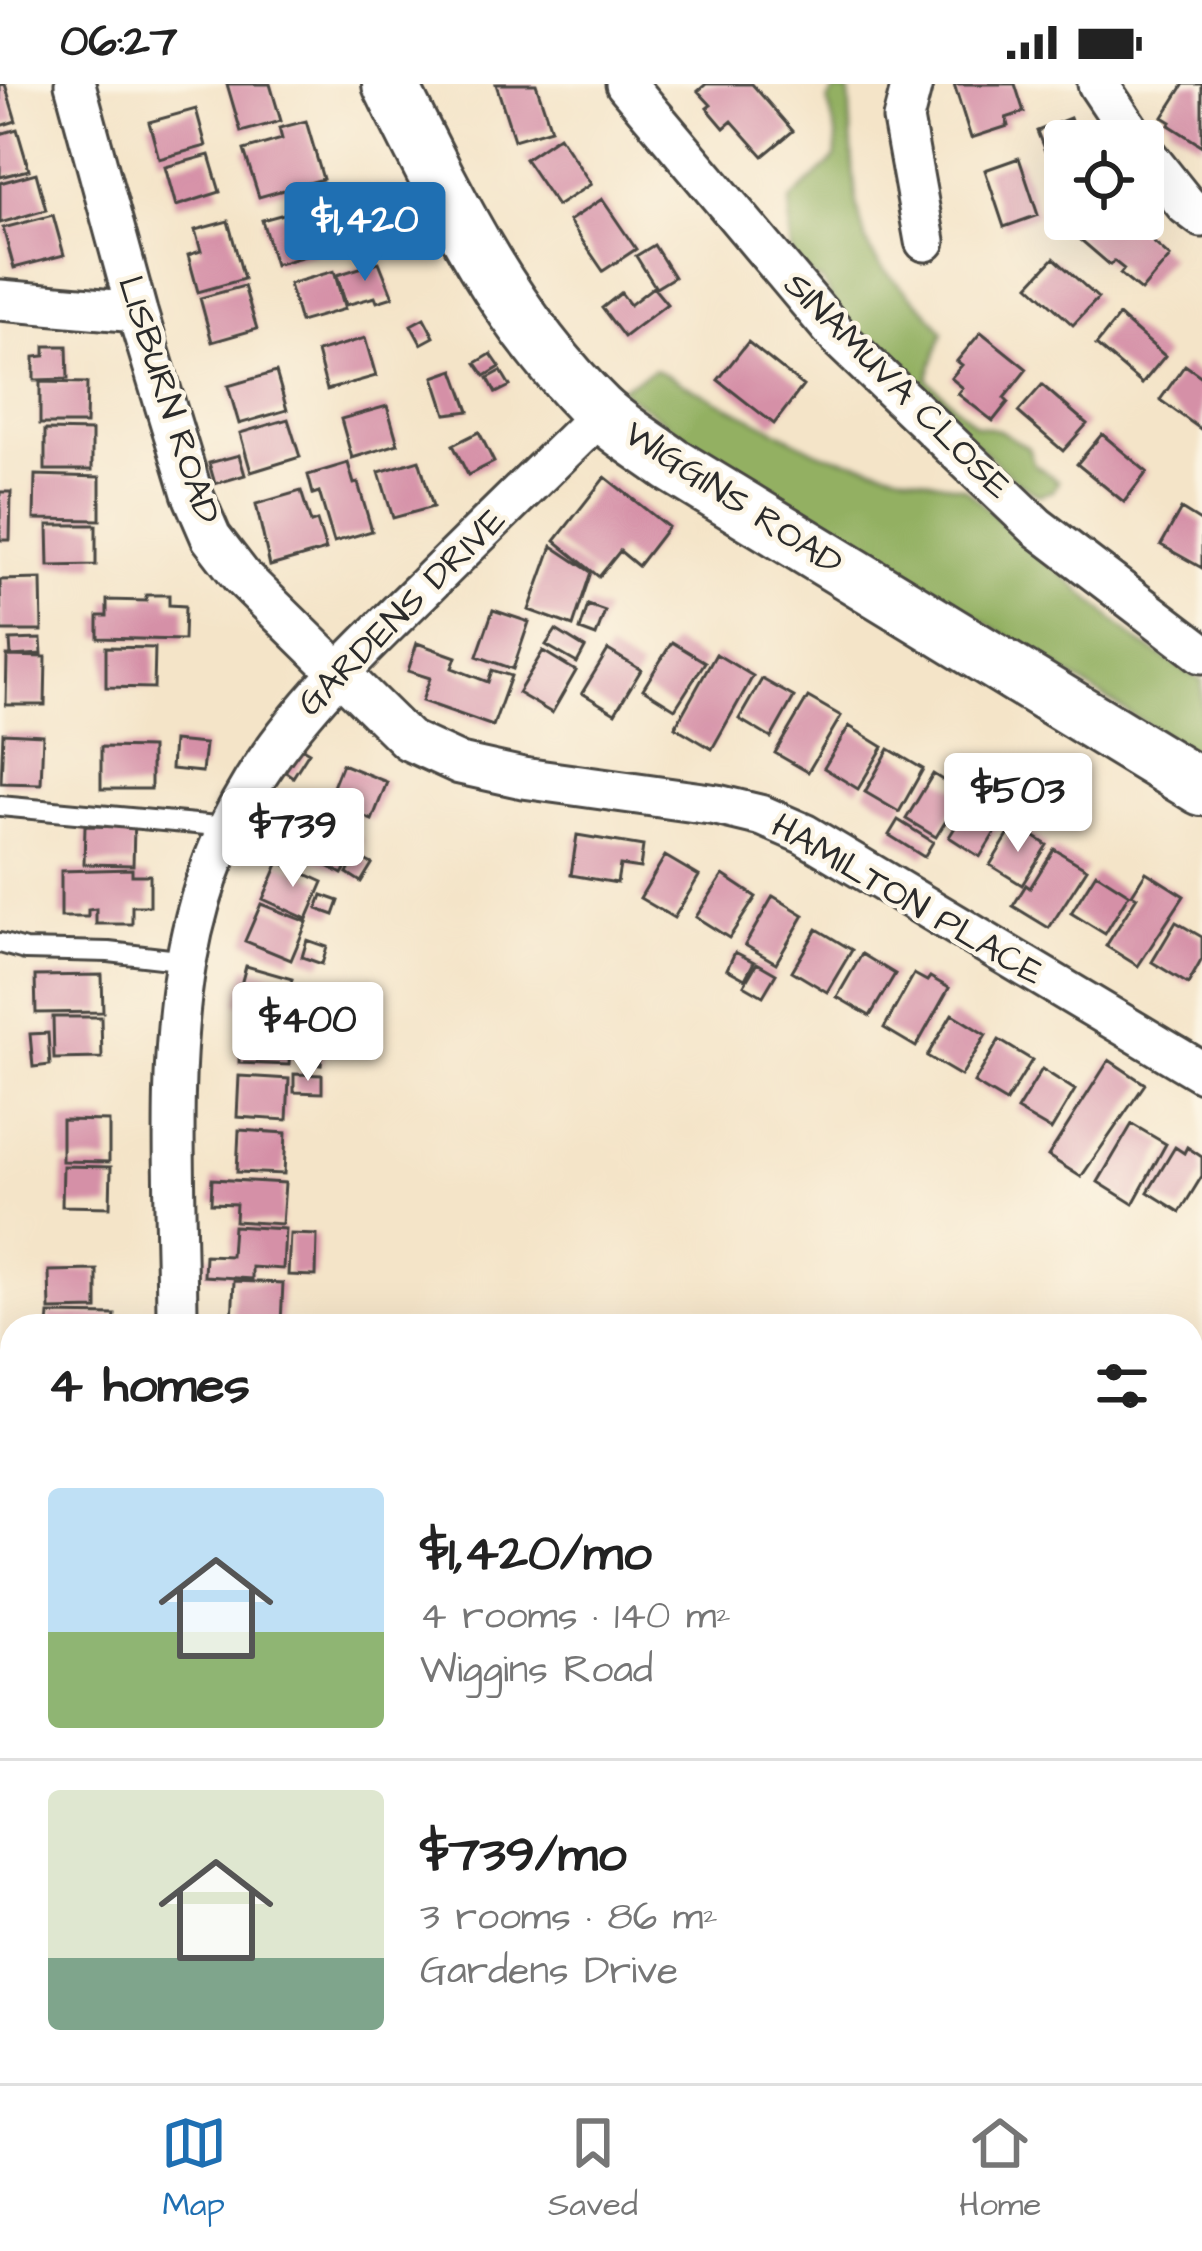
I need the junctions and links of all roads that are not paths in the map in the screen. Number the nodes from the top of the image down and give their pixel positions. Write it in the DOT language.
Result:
graph roads {
  1 [pos="75,84"];
  2 [pos="390,84"];
  3 [pos="626,84"];
  4 [pos="912,84"];
  5 [pos="1098,84"];
  6 [pos="1122,120"];
  7 [pos="1164,177"];
  8 [pos="1202,217"];
  9 [pos="925,241"];
  10 [pos="0,300"];
  11 [pos="136,312"];
  12 [pos="601,413"];
  13 [pos="1202,653"];
  14 [pos="336,673"];
  15 [pos="1202,788"];
  16 [pos="0,806"];
  17 [pos="228,827"];
  18 [pos="0,943"];
  19 [pos="187,961"];
  20 [pos="1202,1072"];
  21 [pos="177,1314"];
  1 -- 11 [label="street, LISBURN ROAD"];
  2 -- 12 [label="street, WIGGINS ROAD"];
  3 -- 13 [label="street, SINAMUVA CLOSE"];
  4 -- 9 [label="street"];
  5 -- 6 [label="street"];
  7 -- 8 [label="street"];
  10 -- 11 [label="street"];
  11 -- 14 [label="street, LISBURN ROAD"];
  12 -- 14 [label="street, GARDENS DRIVE"];
  12 -- 15 [label="street, WIGGINS ROAD"];
  14 -- 17 [label="street, GARDENS DRIVE"];
  14 -- 20 [label="street, HAMILTON PLACE"];
  16 -- 17 [label="lane"];
  17 -- 19 [label="street, GARDENS DRIVE"];
  18 -- 19 [label="lane"];
  19 -- 21 [label="street, GARDENS DRIVE"];
}
